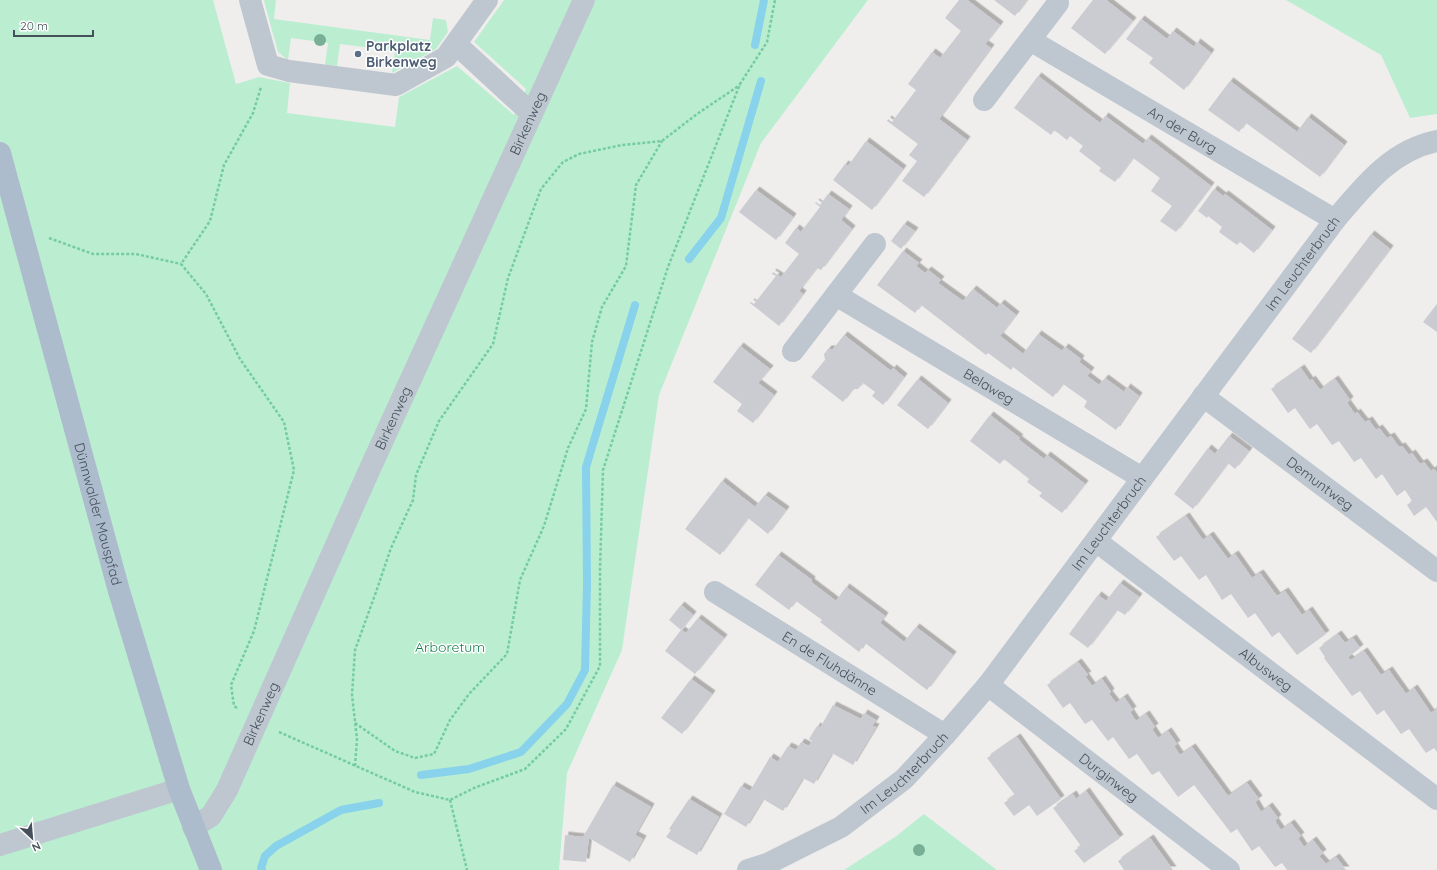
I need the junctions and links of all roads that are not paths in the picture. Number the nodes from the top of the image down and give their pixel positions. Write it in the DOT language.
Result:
graph roads {
  1 [pos="250,0"];
  2 [pos="487,0"];
  3 [pos="584,0"];
  4 [pos="1058,3"];
  5 [pos="1030,40"];
  6 [pos="456,44"];
  7 [pos="984,100"];
  8 [pos="532,114"];
  9 [pos="1437,141"];
  10 [pos="0,153"];
  11 [pos="1334,220"];
  12 [pos="875,244"];
  13 [pos="836,295"];
  14 [pos="793,351"];
  15 [pos="1203,396"];
  16 [pos="1142,478"];
  17 [pos="1096,541"];
  18 [pos="1437,571"];
  19 [pos="715,592"];
  20 [pos="988,685"];
  21 [pos="945,735"];
  22 [pos="179,789"];
  23 [pos="1437,798"];
  24 [pos="193,827"];
  25 [pos="0,845"];
  26 [pos="211,870"];
  27 [pos="748,870"];
  28 [pos="1229,870"];
  1 -- 6 [label="street"];
  2 -- 6 [label="street"];
  3 -- 8 [label="street, Birkenweg"];
  4 -- 5 [label="street"];
  5 -- 7 [label="street"];
  5 -- 11 [label="street, An der Burg"];
  6 -- 8 [label="street"];
  8 -- 24 [label="street, Birkenweg"];
  9 -- 11 [label="street, Im Leuchterbruch"];
  10 -- 22 [label="main road, Dünnwalder Mauspfad"];
  11 -- 15 [label="street, Im Leuchterbruch"];
  12 -- 13 [label="street"];
  13 -- 14 [label="street"];
  13 -- 16 [label="street, Belaweg"];
  15 -- 16 [label="street, Im Leuchterbruch"];
  15 -- 18 [label="street, Demuntweg"];
  16 -- 17 [label="street, Im Leuchterbruch"];
  17 -- 20 [label="street, Im Leuchterbruch"];
  17 -- 23 [label="street, Albusweg"];
  19 -- 21 [label="street, En de Fluhdänne"];
  20 -- 21 [label="street, Im Leuchterbruch"];
  20 -- 28 [label="street, Durginweg"];
  21 -- 27 [label="street, Im Leuchterbruch"];
  22 -- 24 [label="main road, Dünnwalder Mauspfad"];
  22 -- 25 [label="street"];
  24 -- 26 [label="main road, Dünnwalder Mauspfad"];
}
